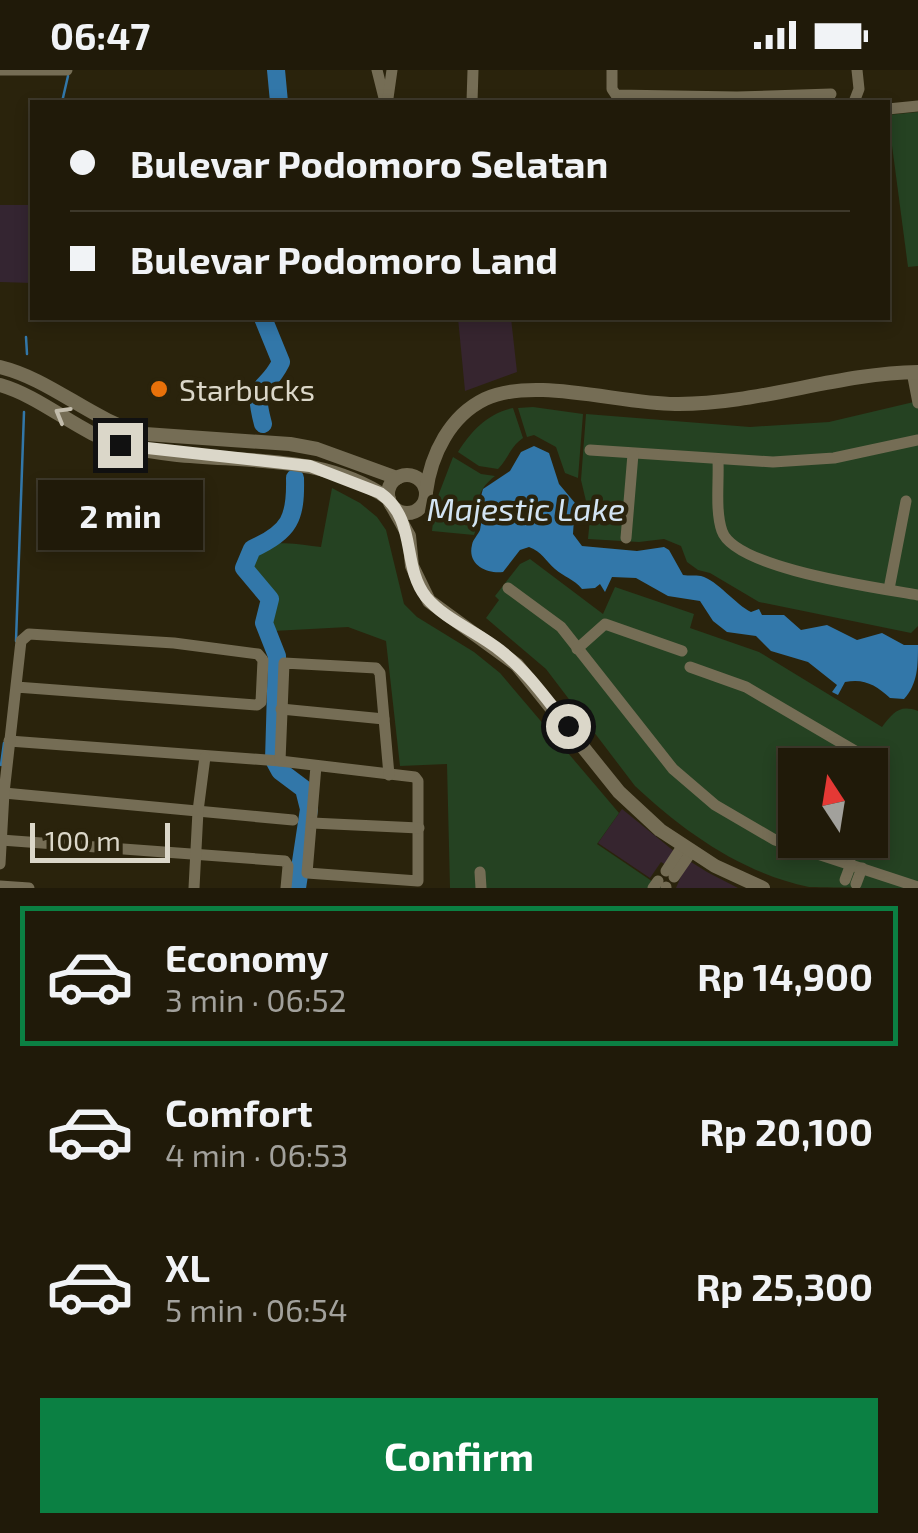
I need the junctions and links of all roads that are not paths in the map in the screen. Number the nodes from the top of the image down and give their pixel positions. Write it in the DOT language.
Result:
graph roads {
  1 [pos="0,70"];
  2 [pos="65,70"];
  3 [pos="377,70"];
  4 [pos="392,70"];
  5 [pos="472,70"];
  6 [pos="612,70"];
  7 [pos="857,70"];
  8 [pos="831,94"];
  9 [pos="386,100"];
  10 [pos="387,100"];
  11 [pos="472,100"];
  12 [pos="855,100"];
  13 [pos="918,106"];
  14 [pos="890,110"];
  15 [pos="2,368"];
  16 [pos="915,372"];
  17 [pos="0,384"];
  18 [pos="918,403"];
  19 [pos="918,440"];
  20 [pos="253,442"];
  21 [pos="590,450"];
  22 [pos="633,454"];
  23 [pos="251,459"];
  24 [pos="718,460"];
  25 [pos="432,461"];
  26 [pos="368,469"];
  27 [pos="400,476"];
  28 [pos="361,484"];
  29 [pos="424,498"];
  30 [pos="906,501"];
  31 [pos="390,502"];
  32 [pos="408,536"];
  33 [pos="626,538"];
  34 [pos="508,588"];
  35 [pos="889,589"];
  36 [pos="918,595"];
  37 [pos="577,648"];
  38 [pos="682,651"];
  39 [pos="690,666"];
  40 [pos="16,687"];
  41 [pos="281,709"];
  42 [pos="384,718"];
  43 [pos="9,741"];
  44 [pos="847,747"];
  45 [pos="205,756"];
  46 [pos="276,761"];
  47 [pos="316,766"];
  48 [pos="389,774"];
  49 [pos="4,793"];
  50 [pos="198,811"];
  51 [pos="293,820"];
  52 [pos="312,822"];
  53 [pos="419,828"];
  54 [pos="1,840"];
  55 [pos="778,840"];
  56 [pos="687,848"];
  57 [pos="194,856"];
  58 [pos="839,858"];
  59 [pos="0,864"];
  60 [pos="856,866"];
  61 [pos="480,872"];
  62 [pos="664,882"];
  63 [pos="851,882"];
  64 [pos="373,883"];
  65 [pos="419,884"];
  66 [pos="918,885"];
  67 [pos="0,886"];
  68 [pos="29,888"];
  69 [pos="194,888"];
  70 [pos="286,888"];
  71 [pos="481,888"];
  72 [pos="763,888"];
  1 -- 2 [label="street"];
  3 -- 9 [label="street"];
  4 -- 10 [label="street"];
  5 -- 11 [label="street"];
  6 -- 8 [label="street"];
  7 -- 12 [label="street"];
  13 -- 14 [label="street"];
  15 -- 20 [label="street"];
  16 -- 18 [label="street"];
  16 -- 25 [label="street"];
  23 -- 17 [label="street, one-way"];
  19 -- 24 [label="street"];
  20 -- 23 [label="street"];
  20 -- 26 [label="street"];
  21 -- 22 [label="street"];
  22 -- 24 [label="street"];
  22 -- 33 [label="street"];
  23 -- 28 [label="street"];
  24 -- 35 [label="street"];
  25 -- 27 [label="street"];
  25 -- 29 [label="street"];
  26 -- 27 [label="street"];
  26 -- 28 [label="street"];
  27 -- 29 [label="street"];
  27 -- 31 [label="street"];
  28 -- 31 [label="street"];
  29 -- 31 [label="street"];
  29 -- 32 [label="street"];
  30 -- 35 [label="street"];
  31 -- 32 [label="street"];
  32 -- 56 [label="street"];
  34 -- 37 [label="street"];
  35 -- 36 [label="street"];
  37 -- 38 [label="street"];
  37 -- 55 [label="street"];
  39 -- 44 [label="street"];
  40 -- 40 [label="street"];
  40 -- 43 [label="street"];
  41 -- 42 [label="street"];
  41 -- 42 [label="street"];
  41 -- 46 [label="street"];
  42 -- 48 [label="street"];
  43 -- 45 [label="street"];
  43 -- 49 [label="street"];
  45 -- 46 [label="street"];
  45 -- 50 [label="street"];
  46 -- 47 [label="street"];
  47 -- 48 [label="street"];
  47 -- 52 [label="street"];
  48 -- 53 [label="street"];
  49 -- 50 [label="street"];
  49 -- 54 [label="street"];
  50 -- 51 [label="street"];
  50 -- 57 [label="street"];
  52 -- 53 [label="street"];
  52 -- 64 [label="street"];
  53 -- 65 [label="street"];
  54 -- 57 [label="street"];
  54 -- 59 [label="street"];
  56 -- 62 [label="street"];
  56 -- 72 [label="street"];
  57 -- 69 [label="street"];
  57 -- 70 [label="street"];
  58 -- 60 [label="street"];
  60 -- 63 [label="street"];
  60 -- 66 [label="street"];
  61 -- 71 [label="street"];
  64 -- 65 [label="street"];
  67 -- 68 [label="street"];
}
